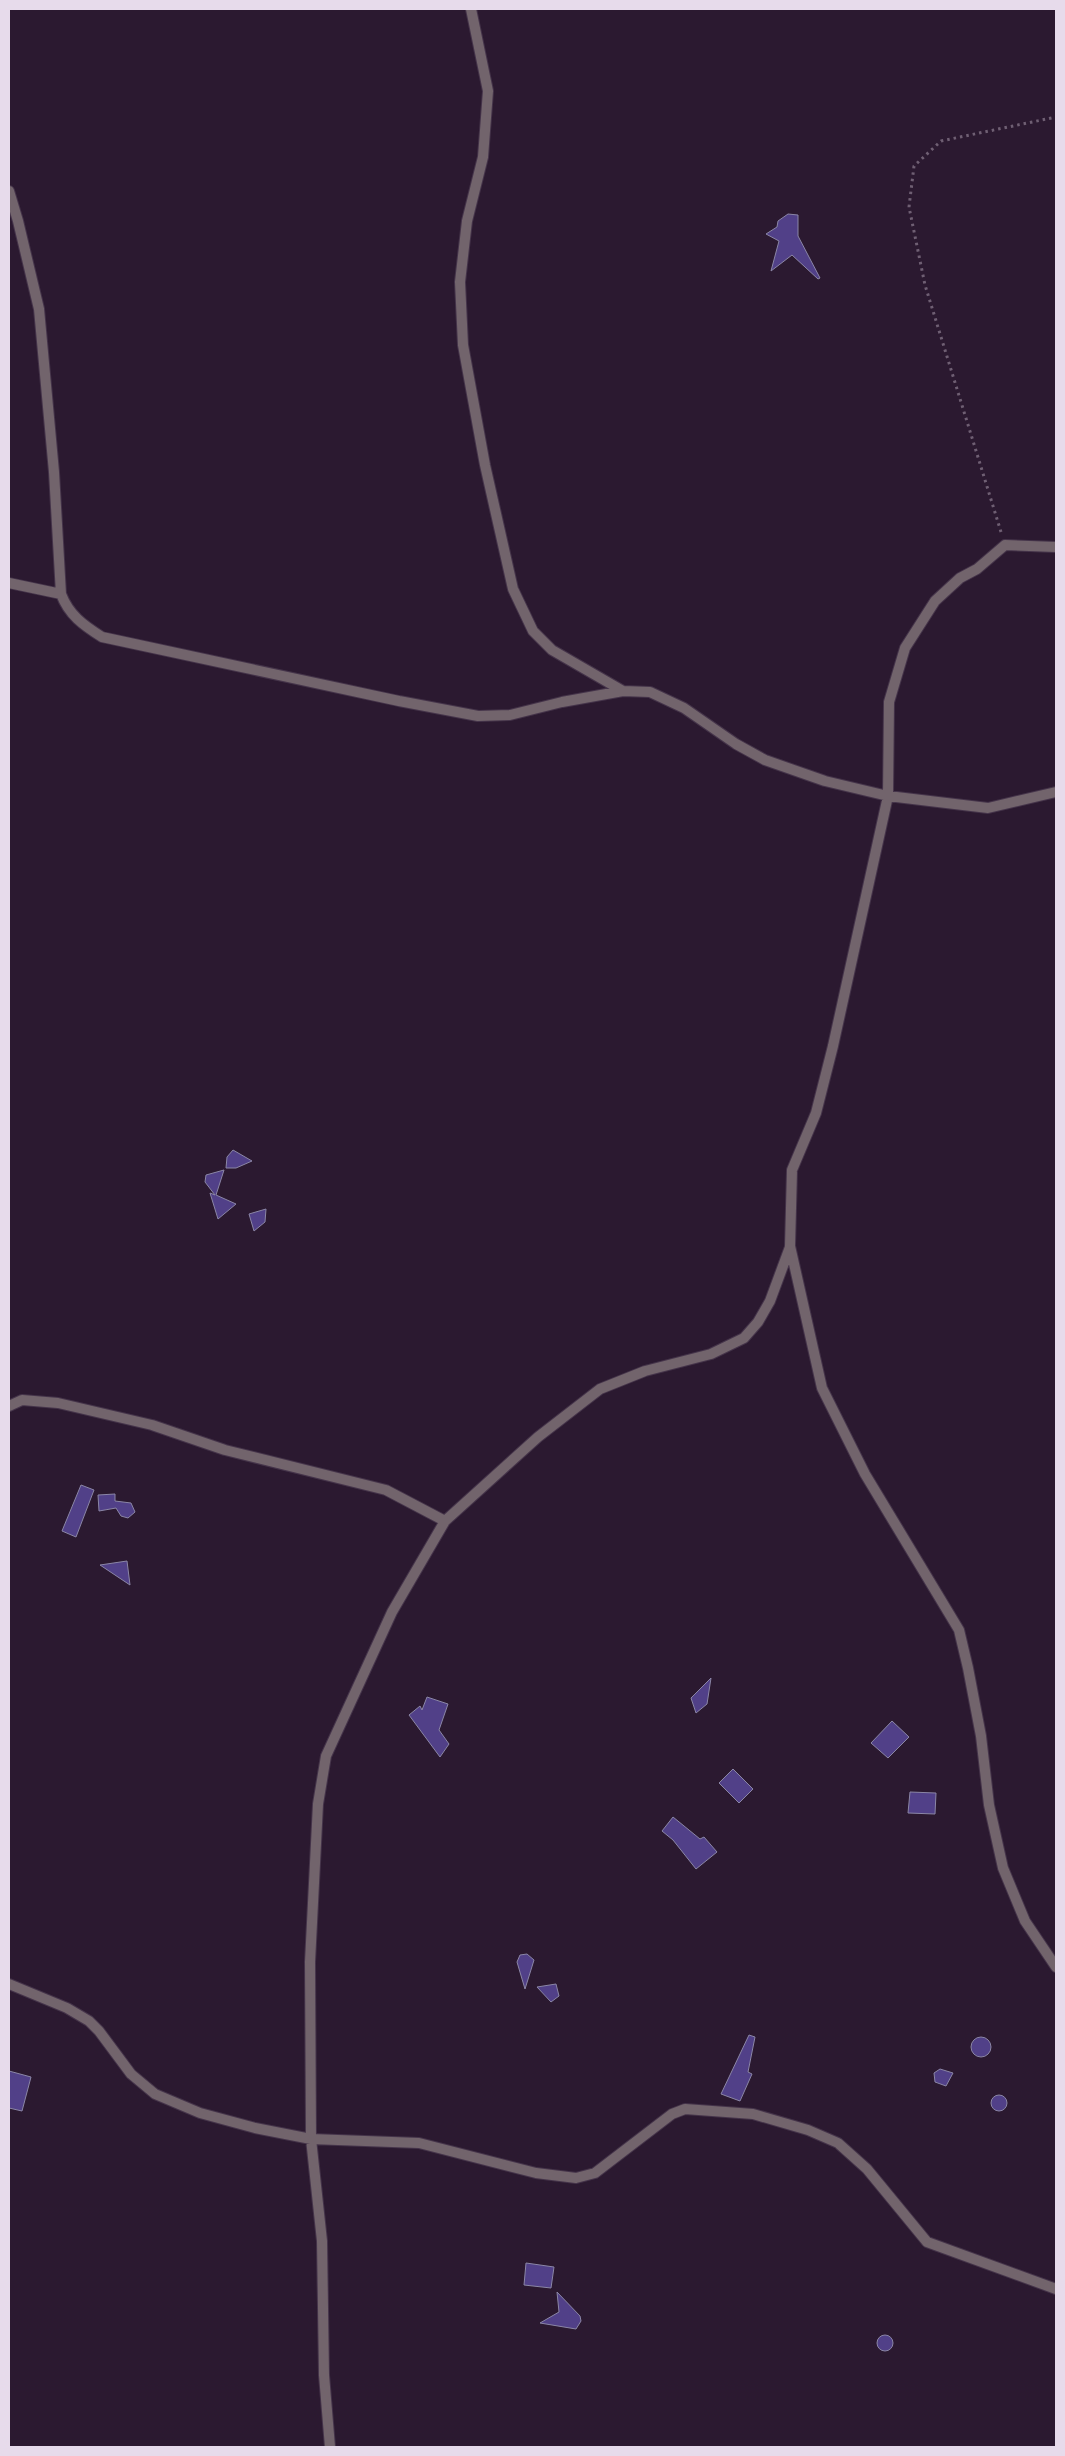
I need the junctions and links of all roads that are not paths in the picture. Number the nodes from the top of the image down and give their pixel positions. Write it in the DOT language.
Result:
graph roads {
  1 [pos="470,9"];
  2 [pos="9,191"];
  3 [pos="1056,547"];
  4 [pos="9,583"];
  5 [pos="61,594"];
  6 [pos="623,692"];
  7 [pos="1056,792"];
  8 [pos="888,796"];
  9 [pos="790,1246"];
  10 [pos="9,1406"];
  11 [pos="445,1521"];
  12 [pos="1056,1967"];
  13 [pos="9,1984"];
  14 [pos="311,2138"];
  15 [pos="1056,2290"];
  16 [pos="330,2447"];
  1 -- 6 [label="street"];
  2 -- 5 [label="street"];
  3 -- 8 [label="street"];
  4 -- 5 [label="street"];
  5 -- 6 [label="street"];
  6 -- 8 [label="street"];
  7 -- 8 [label="street"];
  8 -- 9 [label="street"];
  9 -- 11 [label="street"];
  9 -- 12 [label="street"];
  10 -- 11 [label="street"];
  11 -- 14 [label="street"];
  13 -- 14 [label="street"];
  14 -- 15 [label="street"];
  14 -- 16 [label="street"];
}
